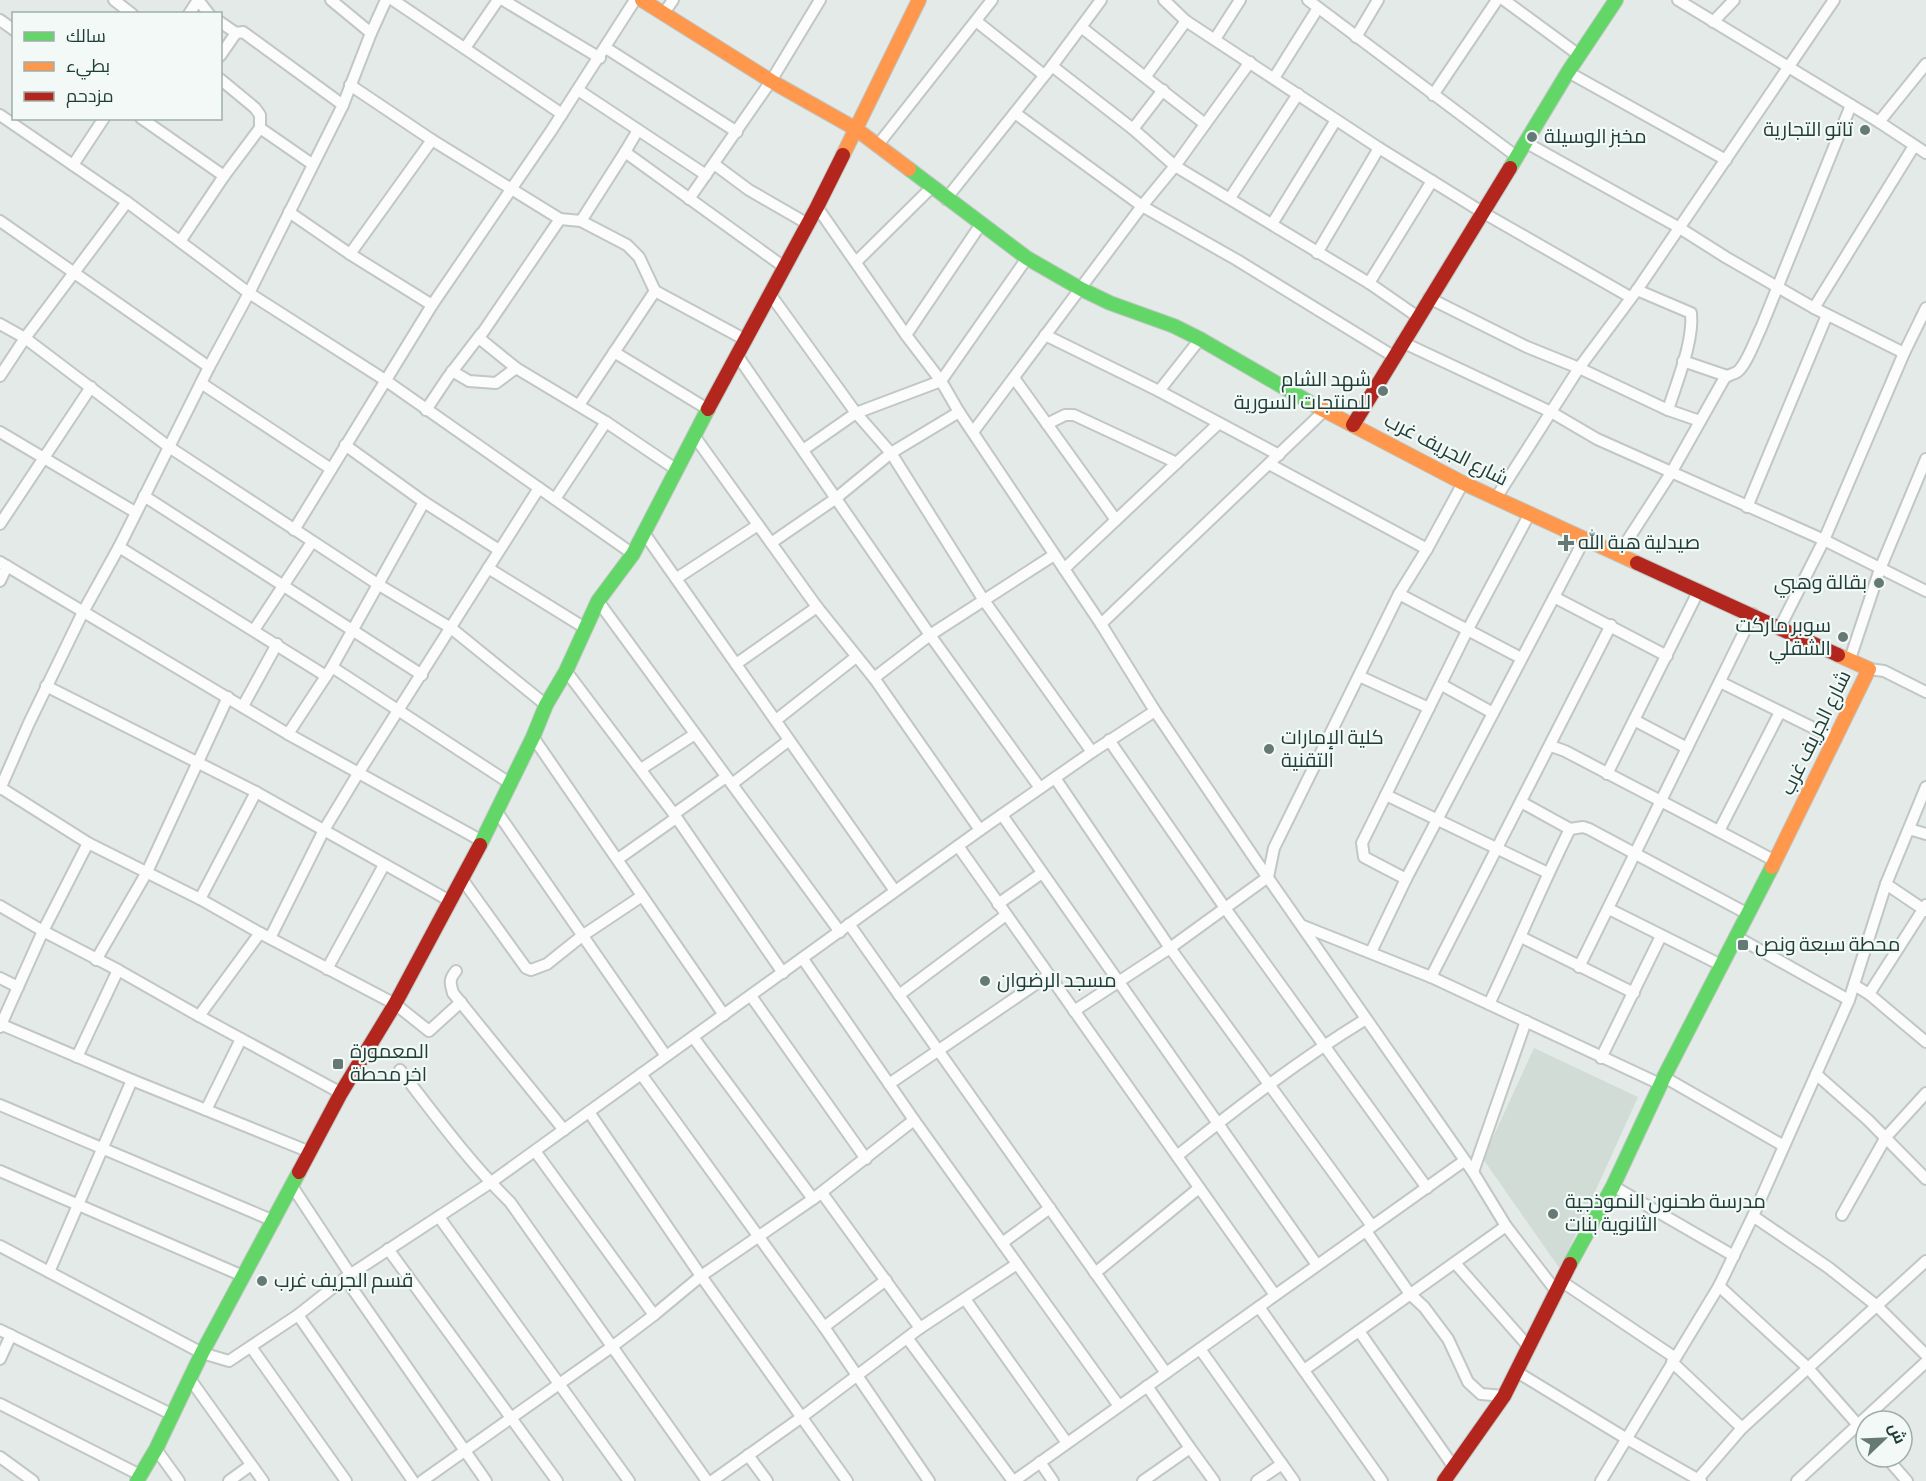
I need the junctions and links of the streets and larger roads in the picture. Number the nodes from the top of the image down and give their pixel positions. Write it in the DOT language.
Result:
graph roads {
  1 [pos="114,0"];
  2 [pos="331,0"];
  3 [pos="386,0"];
  4 [pos="393,0"];
  5 [pos="498,0"];
  6 [pos="503,0"];
  7 [pos="635,0"];
  8 [pos="642,0"];
  9 [pos="673,0"];
  10 [pos="820,0"];
  11 [pos="919,0"];
  12 [pos="992,0"];
  13 [pos="1101,0"];
  14 [pos="1164,0"];
  15 [pos="1240,0"];
  16 [pos="1308,0"];
  17 [pos="1378,0"];
  18 [pos="1497,0"];
  19 [pos="1504,0"];
  20 [pos="1616,0"];
  21 [pos="1678,0"];
  22 [pos="1734,0"];
  23 [pos="1834,0"];
  24 [pos="1318,8"];
  25 [pos="129,12"];
  26 [pos="190,12"];
  27 [pos="207,12"];
  28 [pos="664,13"];
  29 [pos="976,21"];
  30 [pos="1186,21"];
  31 [pos="1713,22"];
  32 [pos="222,23"];
  33 [pos="1081,27"];
  34 [pos="236,33"];
  35 [pos="371,33"];
  36 [pos="1356,37"];
  37 [pos="1215,39"];
  38 [pos="465,48"];
  39 [pos="222,53"];
  40 [pos="603,53"];
  41 [pos="1579,55"];
  42 [pos="1250,62"];
  43 [pos="1926,64"];
  44 [pos="1052,66"];
  45 [pos="1787,68"];
  46 [pos="1568,72"];
  47 [pos="1044,75"];
  48 [pos="1146,76"];
  49 [pos="1274,78"];
  50 [pos="222,81"];
  51 [pos="771,81"];
  52 [pos="350,85"];
  53 [pos="578,90"];
  54 [pos="1163,90"];
  55 [pos="1298,94"];
  56 [pos="1433,95"];
  57 [pos="343,105"];
  58 [pos="1851,105"];
  59 [pos="1015,113"];
  60 [pos="562,114"];
  61 [pos="0,115"];
  62 [pos="103,120"];
  63 [pos="144,120"];
  64 [pos="1336,120"];
  65 [pos="1879,122"];
  66 [pos="1205,124"];
  67 [pos="260,128"];
  68 [pos="856,129"];
  69 [pos="1132,129"];
  70 [pos="639,130"];
  71 [pos="737,132"];
  72 [pos="432,140"];
  73 [pos="1525,142"];
  74 [pos="877,146"];
  75 [pos="1914,146"];
  76 [pos="1378,148"];
  77 [pos="625,152"];
  78 [pos="1926,153"];
  79 [pos="1516,156"];
  80 [pos="1726,160"];
  81 [pos="312,164"];
  82 [pos="714,164"];
  83 [pos="72,165"];
  84 [pos="1175,166"];
  85 [pos="706,175"];
  86 [pos="224,176"];
  87 [pos="1432,181"];
  88 [pos="932,187"];
  89 [pos="511,190"];
  90 [pos="1230,198"];
  91 [pos="946,199"];
  92 [pos="689,200"];
  93 [pos="127,202"];
  94 [pos="1142,206"];
  95 [pos="818,207"];
  96 [pos="289,212"];
  97 [pos="1482,212"];
  98 [pos="560,219"];
  99 [pos="0,221"];
  100 [pos="580,221"];
  101 [pos="808,224"];
  102 [pos="981,224"];
  103 [pos="1272,224"];
  104 [pos="1678,227"];
  105 [pos="181,240"];
  106 [pos="1317,252"];
  107 [pos="350,254"];
  108 [pos="1027,258"];
  109 [pos="856,262"];
  110 [pos="784,267"];
  111 [pos="75,273"];
  112 [pos="1369,283"];
  113 [pos="1777,287"];
  114 [pos="1081,290"];
  115 [pos="655,291"];
  116 [pos="249,293"];
  117 [pos="770,294"];
  118 [pos="1633,294"];
  119 [pos="1429,298"];
  120 [pos="432,305"];
  121 [pos="1814,308"];
  122 [pos="1926,308"];
  123 [pos="1827,315"];
  124 [pos="1418,317"];
  125 [pos="0,324"];
  126 [pos="906,335"];
  127 [pos="1045,335"];
  128 [pos="25,338"];
  129 [pos="478,338"];
  130 [pos="744,339"];
  131 [pos="1200,339"];
  132 [pos="1402,342"];
  133 [pos="614,352"];
  134 [pos="1904,353"];
  135 [pos="738,355"];
  136 [pos="1394,356"];
  137 [pos="1683,361"];
  138 [pos="209,367"];
  139 [pos="516,368"];
  140 [pos="1580,368"];
  141 [pos="452,371"];
  142 [pos="0,376"];
  143 [pos="1727,376"];
  144 [pos="1014,378"];
  145 [pos="385,380"];
  146 [pos="941,381"];
  147 [pos="201,384"];
  148 [pos="91,387"];
  149 [pos="1159,391"];
  150 [pos="579,405"];
  151 [pos="426,410"];
  152 [pos="709,410"];
  153 [pos="1668,410"];
  154 [pos="1324,411"];
  155 [pos="959,412"];
  156 [pos="1551,412"];
  157 [pos="856,413"];
  158 [pos="606,422"];
  159 [pos="1700,422"];
  160 [pos="1219,423"];
  161 [pos="1047,424"];
  162 [pos="1353,425"];
  163 [pos="0,432"];
  164 [pos="973,432"];
  165 [pos="695,437"];
  166 [pos="345,445"];
  167 [pos="169,447"];
  168 [pos="803,450"];
  169 [pos="891,453"];
  170 [pos="1278,455"];
  171 [pos="45,458"];
  172 [pos="1926,459"];
  173 [pos="1177,463"];
  174 [pos="1269,464"];
  175 [pos="331,469"];
  176 [pos="677,470"];
  177 [pos="1671,473"];
  178 [pos="1462,483"];
  179 [pos="539,488"];
  180 [pos="144,496"];
  181 [pos="1496,498"];
  182 [pos="555,499"];
  183 [pos="835,499"];
  184 [pos="424,502"];
  185 [pos="1747,507"];
  186 [pos="135,512"];
  187 [pos="1530,513"];
  188 [pos="1116,520"];
  189 [pos="0,524"];
  190 [pos="758,525"];
  191 [pos="294,530"];
  192 [pos="644,533"];
  193 [pos="1584,538"];
  194 [pos="1824,540"];
  195 [pos="312,542"];
  196 [pos="771,543"];
  197 [pos="119,547"];
  198 [pos="1427,549"];
  199 [pos="499,550"];
  200 [pos="633,554"];
  201 [pos="1054,555"];
  202 [pos="1618,555"];
  203 [pos="3,564"];
  204 [pos="488,568"];
  205 [pos="1064,569"];
  206 [pos="1880,569"];
  207 [pos="677,578"];
  208 [pos="0,581"];
  209 [pos="379,585"];
  210 [pos="284,587"];
  211 [pos="1699,590"];
  212 [pos="1926,591"];
  213 [pos="1400,594"];
  214 [pos="1554,597"];
  215 [pos="983,599"];
  216 [pos="598,601"];
  217 [pos="817,607"];
  218 [pos="83,612"];
  219 [pos="1753,614"];
  220 [pos="1101,624"];
  221 [pos="1611,626"];
  222 [pos="1780,627"];
  223 [pos="451,628"];
  224 [pos="585,628"];
  225 [pos="254,630"];
  226 [pos="352,630"];
  227 [pos="1467,631"];
  228 [pos="930,635"];
  229 [pos="277,644"];
  230 [pos="1667,656"];
  231 [pos="856,657"];
  232 [pos="1521,658"];
  233 [pos="1850,659"];
  234 [pos="736,664"];
  235 [pos="1869,669"];
  236 [pos="566,671"];
  237 [pos="329,672"];
  238 [pos="422,675"];
  239 [pos="1359,676"];
  240 [pos="874,678"];
  241 [pos="1720,682"];
  242 [pos="1442,685"];
  243 [pos="46,686"];
  244 [pos="1926,692"];
  245 [pos="228,697"];
  246 [pos="546,705"];
  247 [pos="243,706"];
  248 [pos="1429,708"];
  249 [pos="399,711"];
  250 [pos="1155,711"];
  251 [pos="1780,712"];
  252 [pos="1493,713"];
  253 [pos="776,720"];
  254 [pos="1634,720"];
  255 [pos="288,734"];
  256 [pos="695,734"];
  257 [pos="533,737"];
  258 [pos="1836,739"];
  259 [pos="1109,740"];
  260 [pos="788,741"];
  261 [pos="1551,746"];
  262 [pos="1687,748"];
  263 [pos="1092,752"];
  264 [pos="198,761"];
  265 [pos="640,769"];
  266 [pos="359,772"];
  267 [pos="1607,774"];
  268 [pos="1055,778"];
  269 [pos="729,781"];
  270 [pos="511,784"];
  271 [pos="1926,787"];
  272 [pos="0,788"];
  273 [pos="1040,788"];
  274 [pos="256,792"];
  275 [pos="1386,795"];
  276 [pos="1521,802"];
  277 [pos="1660,802"];
  278 [pos="497,812"];
  279 [pos="1002,815"];
  280 [pos="675,816"];
  281 [pos="1437,820"];
  282 [pos="1909,829"];
  283 [pos="324,830"];
  284 [pos="980,830"];
  285 [pos="1570,830"];
  286 [pos="1719,831"];
  287 [pos="1926,834"];
  288 [pos="482,841"];
  289 [pos="88,843"];
  290 [pos="958,846"];
  291 [pos="1496,848"];
  292 [pos="1634,854"];
  293 [pos="618,858"];
  294 [pos="1775,861"];
  295 [pos="384,865"];
  296 [pos="147,872"];
  297 [pos="1042,873"];
  298 [pos="1548,873"];
  299 [pos="1268,877"];
  300 [pos="462,879"];
  301 [pos="1406,879"];
  302 [pos="1886,885"];
  303 [pos="895,891"];
  304 [pos="642,896"];
  305 [pos="200,899"];
  306 [pos="450,901"];
  307 [pos="998,904"];
  308 [pos="0,906"];
  309 [pos="1225,908"];
  310 [pos="1925,908"];
  311 [pos="1609,909"];
  312 [pos="1748,914"];
  313 [pos="1006,915"];
  314 [pos="849,924"];
  315 [pos="1303,926"];
  316 [pos="43,932"];
  317 [pos="840,932"];
  318 [pos="265,935"];
  319 [pos="582,936"];
  320 [pos="1661,936"];
  321 [pos="1521,937"];
  322 [pos="1737,937"];
  323 [pos="1170,948"];
  324 [pos="1371,952"];
  325 [pos="803,959"];
  326 [pos="96,960"];
  327 [pos="1721,965"];
  328 [pos="1579,967"];
  329 [pos="327,969"];
  330 [pos="118,970"];
  331 [pos="456,970"];
  332 [pos="783,974"];
  333 [pos="1049,975"];
  334 [pos="1431,977"];
  335 [pos="0,978"];
  336 [pos="1118,981"];
  337 [pos="1854,985"];
  338 [pos="18,987"];
  339 [pos="1634,993"];
  340 [pos="1869,994"];
  341 [pos="899,995"];
  342 [pos="751,996"];
  343 [pos="1848,1000"];
  344 [pos="461,1002"];
  345 [pos="395,1004"];
  346 [pos="1489,1004"];
  347 [pos="1074,1011"];
  348 [pos="724,1015"];
  349 [pos="199,1016"];
  350 [pos="1366,1019"];
  351 [pos="1526,1021"];
  352 [pos="0,1025"];
  353 [pos="693,1037"];
  354 [pos="241,1039"];
  355 [pos="1926,1042"];
  356 [pos="1324,1044"];
  357 [pos="937,1049"];
  358 [pos="666,1056"];
  359 [pos="77,1057"];
  360 [pos="1601,1058"];
  361 [pos="400,1070"];
  362 [pos="641,1074"];
  363 [pos="1816,1074"];
  364 [pos="132,1080"];
  365 [pos="1662,1081"];
  366 [pos="1269,1083"];
  367 [pos="889,1084"];
  368 [pos="341,1093"];
  369 [pos="1926,1093"];
  370 [pos="0,1105"];
  371 [pos="206,1110"];
  372 [pos="589,1112"];
  373 [pos="914,1120"];
  374 [pos="1217,1124"];
  375 [pos="564,1130"];
  376 [pos="1886,1137"];
  377 [pos="1784,1146"];
  378 [pos="103,1148"];
  379 [pos="534,1151"];
  380 [pos="310,1152"];
  381 [pos="1177,1156"];
  382 [pos="866,1159"];
  383 [pos="1464,1161"];
  384 [pos="0,1171"];
  385 [pos="1473,1172"];
  386 [pos="1926,1179"];
  387 [pos="490,1183"];
  388 [pos="292,1186"];
  389 [pos="1613,1186"];
  390 [pos="1199,1188"];
  391 [pos="1427,1188"];
  392 [pos="817,1196"];
  393 [pos="77,1205"];
  394 [pos="1050,1208"];
  395 [pos="1842,1215"];
  396 [pos="1753,1216"];
  397 [pos="439,1217"];
  398 [pos="274,1221"];
  399 [pos="1506,1226"];
  400 [pos="1369,1228"];
  401 [pos="758,1237"];
  402 [pos="1002,1243"];
  403 [pos="0,1246"];
  404 [pos="388,1250"];
  405 [pos="1734,1256"];
  406 [pos="1926,1261"];
  407 [pos="1455,1263"];
  408 [pos="1017,1264"];
  409 [pos="1317,1265"];
  410 [pos="49,1272"];
  411 [pos="1095,1273"];
  412 [pos="243,1276"];
  413 [pos="347,1276"];
  414 [pos="701,1276"];
  415 [pos="886,1280"];
  416 [pos="1558,1286"];
  417 [pos="1719,1286"];
  418 [pos="1410,1294"];
  419 [pos="1275,1295"];
  420 [pos="965,1299"];
  421 [pos="1877,1306"];
  422 [pos="1259,1307"];
  423 [pos="298,1315"];
  424 [pos="654,1315"];
  425 [pos="824,1327"];
  426 [pos="921,1328"];
  427 [pos="0,1330"];
  428 [pos="1359,1331"];
  429 [pos="11,1335"];
  430 [pos="908,1339"];
  431 [pos="613,1346"];
  432 [pos="1528,1346"];
  433 [pos="250,1347"];
  434 [pos="1200,1349"];
  435 [pos="202,1353"];
  436 [pos="1926,1355"];
  437 [pos="0,1359"];
  438 [pos="1673,1360"];
  439 [pos="1926,1362"];
  440 [pos="1808,1367"];
  441 [pos="1304,1370"];
  442 [pos="1517,1372"];
  443 [pos="1166,1373"];
  444 [pos="858,1375"];
  445 [pos="190,1379"];
  446 [pos="559,1384"];
  447 [pos="1147,1386"];
  448 [pos="1504,1396"];
  449 [pos="0,1404"];
  450 [pos="1119,1406"];
  451 [pos="1874,1409"];
  452 [pos="173,1415"];
  453 [pos="512,1418"];
  454 [pos="802,1418"];
  455 [pos="1854,1421"];
  456 [pos="1854,1427"];
  457 [pos="1742,1428"];
  458 [pos="1627,1439"];
  459 [pos="1067,1443"];
  460 [pos="1190,1448"];
  461 [pos="156,1449"];
  462 [pos="465,1451"];
  463 [pos="748,1455"];
  464 [pos="0,1456"];
  465 [pos="1040,1462"];
  466 [pos="1282,1464"];
  467 [pos="251,1465"];
  468 [pos="1453,1466"];
  469 [pos="1896,1469"];
  470 [pos="139,1478"];
  471 [pos="1700,1480"];
  472 [pos="33,1481"];
  473 [pos="179,1481"];
  474 [pos="229,1481"];
  475 [pos="263,1481"];
  476 [pos="345,1481"];
  477 [pos="413,1481"];
  478 [pos="422,1481"];
  479 [pos="486,1481"];
  480 [pos="557,1481"];
  481 [pos="629,1481"];
  482 [pos="707,1481"];
  483 [pos="712,1481"];
  484 [pos="767,1481"];
  485 [pos="847,1481"];
  486 [pos="929,1481"];
  487 [pos="1013,1481"];
  488 [pos="1053,1481"];
  489 [pos="1143,1481"];
  490 [pos="1214,1481"];
  491 [pos="1257,1481"];
  492 [pos="1294,1481"];
  493 [pos="1382,1481"];
  494 [pos="1445,1481"];
  495 [pos="1601,1481"];
  496 [pos="1797,1481"];
  497 [pos="1907,1481"];
  1 -- 25 [label="street"];
  2 -- 35 [label="street"];
  3 -- 35 [label="street"];
  4 -- 38 [label="street"];
  5 -- 38 [label="street"];
  6 -- 40 [label="street"];
  7 -- 40 [label="street"];
  8 -- 28 [label="street, شارع الجريف غرب"];
  9 -- 28 [label="street"];
  10 -- 51 [label="street"];
  11 -- 68 [label="street"];
  12 -- 29 [label="street"];
  13 -- 33 [label="street"];
  14 -- 30 [label="street"];
  15 -- 37 [label="street"];
  16 -- 24 [label="street"];
  17 -- 36 [label="street"];
  18 -- 56 [label="street"];
  19 -- 41 [label="street"];
  20 -- 41 [label="street"];
  21 -- 31 [label="street"];
  22 -- 31 [label="street"];
  23 -- 45 [label="street"];
  24 -- 36 [label="street"];
  24 -- 49 [label="street"];
  26 -- 27 [label="street"];
  28 -- 51 [label="street, شارع الجريف غرب"];
  29 -- 47 [label="street"];
  29 -- 74 [label="street"];
  30 -- 37 [label="street"];
  30 -- 48 [label="street"];
  31 -- 45 [label="street"];
  32 -- 34 [label="street"];
  33 -- 44 [label="street"];
  33 -- 48 [label="street"];
  34 -- 39 [label="street"];
  34 -- 57 [label="street"];
  35 -- 52 [label="street"];
  36 -- 56 [label="street"];
  37 -- 42 [label="street"];
  38 -- 60 [label="street"];
  40 -- 53 [label="street"];
  40 -- 71 [label="street"];
  41 -- 46 [label="street"];
  42 -- 49 [label="street"];
  42 -- 66 [label="street"];
  43 -- 65 [label="street"];
  44 -- 47 [label="street"];
  44 -- 69 [label="street"];
  45 -- 58 [label="street"];
  45 -- 80 [label="street"];
  46 -- 73 [label="street"];
  46 -- 80 [label="street"];
  47 -- 59 [label="street"];
  48 -- 54 [label="street"];
  49 -- 55 [label="street"];
  50 -- 67 [label="street"];
  51 -- 68 [label="street, شارع الجريف غرب"];
  51 -- 71 [label="street"];
  52 -- 57 [label="street"];
  52 -- 72 [label="street"];
  53 -- 60 [label="street"];
  53 -- 70 [label="street"];
  54 -- 66 [label="street"];
  54 -- 69 [label="street"];
  55 -- 64 [label="street"];
  55 -- 90 [label="street"];
  56 -- 79 [label="street"];
  57 -- 81 [label="street"];
  58 -- 65 [label="street"];
  58 -- 113 [label="street"];
  59 -- 91 [label="street"];
  59 -- 94 [label="street"];
  60 -- 89 [label="street"];
  61 -- 83 [label="street"];
  62 -- 83 [label="street"];
  63 -- 86 [label="street"];
  64 -- 76 [label="street"];
  64 -- 103 [label="street"];
  65 -- 75 [label="street"];
  66 -- 84 [label="street"];
  67 -- 81 [label="street"];
  67 -- 86 [label="street"];
  68 -- 74 [label="street, شارع الجريف غرب"];
  68 -- 95 [label="street"];
  69 -- 84 [label="street"];
  70 -- 77 [label="street"];
  70 -- 85 [label="street"];
  71 -- 82 [label="street"];
  72 -- 89 [label="street"];
  72 -- 107 [label="street"];
  73 -- 79 [label="street"];
  73 -- 104 [label="street"];
  74 -- 88 [label="street, شارع الجريف غرب"];
  75 -- 78 [label="street"];
  75 -- 121 [label="street"];
  76 -- 87 [label="street"];
  76 -- 106 [label="street"];
  77 -- 92 [label="street"];
  77 -- 100 [label="street"];
  79 -- 97 [label="street"];
  80 -- 104 [label="street"];
  81 -- 96 [label="street"];
  82 -- 85 [label="street"];
  82 -- 101 [label="street"];
  83 -- 93 [label="street"];
  84 -- 90 [label="street"];
  84 -- 94 [label="street"];
  85 -- 92 [label="street"];
  86 -- 105 [label="street"];
  87 -- 97 [label="street"];
  87 -- 112 [label="street"];
  88 -- 91 [label="street, شارع الجريف غرب"];
  88 -- 109 [label="street"];
  89 -- 98 [label="street"];
  89 -- 120 [label="street"];
  90 -- 103 [label="street"];
  91 -- 102 [label="street, شارع الجريف غرب"];
  92 -- 110 [label="street"];
  93 -- 105 [label="street"];
  93 -- 111 [label="street"];
  94 -- 114 [label="street"];
  94 -- 136 [label="street"];
  95 -- 101 [label="street"];
  95 -- 109 [label="street"];
  96 -- 107 [label="street"];
  96 -- 116 [label="street"];
  97 -- 118 [label="street"];
  97 -- 119 [label="street"];
  98 -- 100 [label="street"];
  98 -- 129 [label="street"];
  99 -- 111 [label="street"];
  100 -- 115 [label="street"];
  101 -- 110 [label="street"];
  102 -- 108 [label="street, شارع الجريف غرب"];
  102 -- 126 [label="street"];
  103 -- 106 [label="street"];
  104 -- 113 [label="street"];
  104 -- 118 [label="street"];
  105 -- 116 [label="street"];
  106 -- 112 [label="street"];
  107 -- 120 [label="street"];
  108 -- 114 [label="street, شارع الجريف غرب"];
  108 -- 146 [label="street"];
  109 -- 126 [label="street"];
  110 -- 117 [label="street"];
  111 -- 128 [label="street"];
  111 -- 138 [label="street"];
  112 -- 124 [label="street"];
  113 -- 121 [label="street"];
  113 -- 143 [label="street"];
  114 -- 127 [label="street"];
  114 -- 131 [label="street, شارع الجريف غرب"];
  115 -- 130 [label="street"];
  115 -- 133 [label="street"];
  116 -- 138 [label="street"];
  116 -- 145 [label="street"];
  117 -- 130 [label="street"];
  117 -- 157 [label="street"];
  118 -- 137 [label="street"];
  118 -- 140 [label="street"];
  119 -- 124 [label="street"];
  119 -- 140 [label="street"];
  120 -- 145 [label="street"];
  121 -- 123 [label="street"];
  122 -- 134 [label="street"];
  123 -- 134 [label="street"];
  123 -- 185 [label="street"];
  124 -- 132 [label="street"];
  125 -- 128 [label="street"];
  126 -- 146 [label="street"];
  127 -- 144 [label="street"];
  127 -- 149 [label="street"];
  128 -- 142 [label="street"];
  128 -- 148 [label="street"];
  129 -- 139 [label="street"];
  129 -- 141 [label="street"];
  130 -- 135 [label="street"];
  131 -- 149 [label="street"];
  131 -- 154 [label="street, شارع الجريف غرب"];
  132 -- 136 [label="street"];
  132 -- 156 [label="street"];
  133 -- 150 [label="street"];
  133 -- 152 [label="street"];
  134 -- 194 [label="street"];
  135 -- 152 [label="street"];
  135 -- 168 [label="street"];
  136 -- 162 [label="street"];
  137 -- 143 [label="street"];
  137 -- 153 [label="street"];
  138 -- 147 [label="street"];
  139 -- 141 [label="street"];
  139 -- 150 [label="street"];
  140 -- 153 [label="street"];
  140 -- 156 [label="street"];
  141 -- 151 [label="street"];
  143 -- 159 [label="street"];
  144 -- 161 [label="street"];
  144 -- 164 [label="street"];
  145 -- 151 [label="street"];
  145 -- 166 [label="street"];
  146 -- 155 [label="street"];
  146 -- 157 [label="street"];
  147 -- 167 [label="street"];
  147 -- 175 [label="street"];
  148 -- 167 [label="street"];
  148 -- 171 [label="street"];
  149 -- 160 [label="street"];
  150 -- 158 [label="street"];
  151 -- 179 [label="street"];
  152 -- 165 [label="street"];
  153 -- 159 [label="street"];
  154 -- 162 [label="street, شارع الجريف غرب"];
  154 -- 170 [label="street"];
  155 -- 164 [label="street"];
  155 -- 169 [label="street"];
  156 -- 177 [label="street"];
  156 -- 181 [label="street"];
  157 -- 168 [label="street"];
  157 -- 169 [label="street"];
  158 -- 176 [label="street"];
  158 -- 182 [label="street"];
  159 -- 177 [label="street"];
  160 -- 170 [label="street"];
  160 -- 173 [label="street"];
  161 -- 173 [label="street"];
  161 -- 188 [label="street"];
  162 -- 178 [label="street, شارع الجريف غرب"];
  163 -- 171 [label="street"];
  164 -- 201 [label="street"];
  165 -- 176 [label="street"];
  165 -- 190 [label="street"];
  166 -- 175 [label="street"];
  166 -- 184 [label="street"];
  167 -- 180 [label="street"];
  167 -- 191 [label="street"];
  168 -- 183 [label="street"];
  169 -- 183 [label="street"];
  169 -- 215 [label="street"];
  170 -- 174 [label="street"];
  171 -- 186 [label="street"];
  171 -- 189 [label="street"];
  172 -- 206 [label="street"];
  173 -- 188 [label="street"];
  174 -- 198 [label="street"];
  174 -- 220 [label="street"];
  175 -- 191 [label="street"];
  176 -- 192 [label="street"];
  177 -- 185 [label="street"];
  177 -- 202 [label="street"];
  178 -- 181 [label="street, شارع الجريف غرب"];
  178 -- 198 [label="street"];
  179 -- 182 [label="street"];
  179 -- 199 [label="street"];
  180 -- 186 [label="street"];
  180 -- 210 [label="street"];
  181 -- 187 [label="street, شارع الجريف غرب"];
  182 -- 200 [label="street"];
  183 -- 196 [label="street"];
  183 -- 228 [label="street"];
  184 -- 199 [label="street"];
  184 -- 209 [label="street"];
  185 -- 194 [label="street"];
  186 -- 197 [label="street"];
  187 -- 193 [label="street, شارع الجريف غرب"];
  187 -- 227 [label="street"];
  188 -- 205 [label="street"];
  190 -- 196 [label="street"];
  190 -- 207 [label="street"];
  191 -- 195 [label="street"];
  192 -- 200 [label="street"];
  192 -- 207 [label="street"];
  193 -- 202 [label="street, شارع الجريف غرب"];
  193 -- 214 [label="street"];
  194 -- 206 [label="street"];
  194 -- 222 [label="street"];
  195 -- 209 [label="street"];
  195 -- 210 [label="street"];
  196 -- 217 [label="street"];
  197 -- 218 [label="street"];
  197 -- 225 [label="street"];
  198 -- 213 [label="street"];
  199 -- 204 [label="street"];
  200 -- 216 [label="street"];
  201 -- 205 [label="street"];
  201 -- 215 [label="street"];
  202 -- 211 [label="street, شارع الجريف غرب"];
  203 -- 208 [label="street"];
  203 -- 218 [label="street"];
  204 -- 223 [label="street"];
  204 -- 224 [label="street"];
  205 -- 220 [label="street"];
  206 -- 212 [label="street"];
  206 -- 233 [label="street"];
  207 -- 234 [label="street"];
  209 -- 223 [label="street"];
  209 -- 226 [label="street"];
  210 -- 225 [label="street"];
  210 -- 226 [label="street"];
  211 -- 219 [label="street, شارع الجريف غرب"];
  211 -- 230 [label="street"];
  213 -- 227 [label="street"];
  213 -- 239 [label="street"];
  214 -- 221 [label="street"];
  214 -- 232 [label="street"];
  215 -- 228 [label="street"];
  215 -- 263 [label="street"];
  216 -- 224 [label="street"];
  216 -- 256 [label="street"];
  217 -- 231 [label="street"];
  217 -- 234 [label="street"];
  218 -- 243 [label="street"];
  218 -- 245 [label="street"];
  219 -- 222 [label="street, شارع الجريف غرب"];
  219 -- 241 [label="street"];
  220 -- 250 [label="street"];
  221 -- 230 [label="street"];
  221 -- 261 [label="street"];
  222 -- 233 [label="street, شارع الجريف غرب"];
  223 -- 238 [label="street"];
  223 -- 246 [label="street"];
  224 -- 236 [label="street"];
  225 -- 229 [label="street"];
  226 -- 237 [label="street"];
  226 -- 238 [label="street"];
  227 -- 232 [label="street"];
  227 -- 242 [label="street"];
  228 -- 240 [label="street"];
  228 -- 273 [label="street"];
  229 -- 237 [label="street"];
  229 -- 247 [label="street"];
  230 -- 254 [label="street"];
  231 -- 240 [label="street"];
  231 -- 253 [label="street"];
  232 -- 252 [label="street"];
  233 -- 235 [label="street, شارع الجريف غرب"];
  234 -- 253 [label="street"];
  235 -- 244 [label="street"];
  235 -- 258 [label="street, شارع الجريف غرب"];
  236 -- 246 [label="street"];
  236 -- 265 [label="street"];
  237 -- 249 [label="street"];
  237 -- 255 [label="street"];
  238 -- 249 [label="street"];
  239 -- 248 [label="street"];
  239 -- 299 [label="street"];
  240 -- 284 [label="street"];
  241 -- 251 [label="street"];
  241 -- 262 [label="street"];
  242 -- 248 [label="street"];
  242 -- 252 [label="street"];
  243 -- 264 [label="street"];
  243 -- 272 [label="street"];
  245 -- 247 [label="street"];
  245 -- 264 [label="street"];
  246 -- 257 [label="street"];
  247 -- 255 [label="street"];
  248 -- 275 [label="street"];
  249 -- 266 [label="street"];
  249 -- 270 [label="street"];
  250 -- 259 [label="street"];
  250 -- 299 [label="street"];
  251 -- 258 [label="street"];
  251 -- 286 [label="street"];
  252 -- 281 [label="street"];
  253 -- 260 [label="street"];
  254 -- 262 [label="street"];
  254 -- 267 [label="street"];
  255 -- 266 [label="street"];
  256 -- 265 [label="street"];
  256 -- 269 [label="street"];
  257 -- 270 [label="street"];
  257 -- 293 [label="street"];
  258 -- 294 [label="street, شارع الجريف غرب"];
  259 -- 263 [label="street"];
  259 -- 309 [label="street"];
  260 -- 269 [label="street"];
  260 -- 303 [label="street"];
  261 -- 267 [label="street"];
  261 -- 276 [label="street"];
  262 -- 277 [label="street"];
  263 -- 268 [label="street"];
  264 -- 274 [label="street"];
  264 -- 296 [label="street"];
  265 -- 280 [label="street"];
  266 -- 283 [label="street"];
  266 -- 288 [label="street"];
  267 -- 277 [label="street"];
  268 -- 273 [label="street"];
  268 -- 323 [label="street"];
  269 -- 280 [label="street"];
  269 -- 317 [label="street"];
  270 -- 278 [label="street"];
  271 -- 282 [label="street"];
  272 -- 289 [label="street"];
  273 -- 279 [label="street"];
  274 -- 283 [label="street"];
  274 -- 305 [label="street"];
  275 -- 281 [label="street"];
  275 -- 301 [label="street"];
  276 -- 285 [label="street"];
  276 -- 291 [label="street"];
  277 -- 286 [label="street"];
  277 -- 292 [label="street"];
  278 -- 288 [label="street"];
  278 -- 319 [label="street"];
  279 -- 284 [label="street"];
  279 -- 297 [label="street"];
  280 -- 293 [label="street"];
  280 -- 332 [label="street"];
  281 -- 291 [label="street"];
  281 -- 301 [label="street"];
  282 -- 287 [label="street"];
  282 -- 302 [label="street"];
  283 -- 295 [label="street"];
  283 -- 318 [label="street"];
  284 -- 290 [label="street"];
  285 -- 292 [label="street"];
  285 -- 298 [label="street"];
  286 -- 294 [label="street"];
  288 -- 300 [label="street"];
  289 -- 296 [label="street"];
  289 -- 316 [label="street"];
  290 -- 303 [label="street"];
  290 -- 307 [label="street"];
  291 -- 298 [label="street"];
  291 -- 334 [label="street"];
  292 -- 311 [label="street"];
  292 -- 312 [label="street"];
  293 -- 304 [label="street"];
  294 -- 312 [label="street, شارع الجريف غرب"];
  295 -- 306 [label="street"];
  295 -- 329 [label="street"];
  296 -- 305 [label="street"];
  296 -- 326 [label="street"];
  297 -- 307 [label="street"];
  297 -- 336 [label="street"];
  298 -- 321 [label="street"];
  299 -- 309 [label="street"];
  299 -- 315 [label="street"];
  300 -- 306 [label="street"];
  300 -- 319 [label="street"];
  301 -- 324 [label="street"];
  302 -- 310 [label="street"];
  302 -- 337 [label="street"];
  303 -- 314 [label="street"];
  304 -- 319 [label="street"];
  304 -- 348 [label="street"];
  305 -- 318 [label="street"];
  306 -- 345 [label="street"];
  307 -- 313 [label="street"];
  308 -- 316 [label="street"];
  309 -- 323 [label="street"];
  309 -- 356 [label="street"];
  310 -- 340 [label="street"];
  311 -- 320 [label="street"];
  311 -- 328 [label="street"];
  312 -- 322 [label="street, شارع الجريف غرب"];
  313 -- 333 [label="street"];
  313 -- 341 [label="street"];
  314 -- 317 [label="street"];
  314 -- 341 [label="street"];
  315 -- 324 [label="street"];
  315 -- 350 [label="street"];
  316 -- 326 [label="street"];
  316 -- 338 [label="street"];
  317 -- 325 [label="street"];
  318 -- 329 [label="street"];
  318 -- 349 [label="street"];
  319 -- 358 [label="street"];
  320 -- 327 [label="street"];
  320 -- 339 [label="street"];
  321 -- 328 [label="street"];
  321 -- 346 [label="street"];
  322 -- 327 [label="street, شارع الجريف غرب"];
  322 -- 343 [label="street"];
  323 -- 336 [label="street"];
  323 -- 366 [label="street"];
  324 -- 334 [label="street"];
  325 -- 332 [label="street"];
  325 -- 367 [label="street"];
  326 -- 330 [label="street"];
  327 -- 365 [label="street, شارع الجريف غرب"];
  328 -- 339 [label="street"];
  329 -- 345 [label="street"];
  330 -- 349 [label="street"];
  330 -- 359 [label="street"];
  331 -- 344 [label="street"];
  332 -- 342 [label="street"];
  333 -- 347 [label="street"];
  333 -- 357 [label="street"];
  334 -- 346 [label="street"];
  335 -- 338 [label="street"];
  336 -- 347 [label="street"];
  336 -- 374 [label="street"];
  337 -- 340 [label="street"];
  337 -- 343 [label="street"];
  338 -- 352 [label="street"];
  339 -- 360 [label="street"];
  340 -- 355 [label="street"];
  341 -- 357 [label="street"];
  342 -- 348 [label="street"];
  342 -- 382 [label="street"];
  343 -- 363 [label="street"];
  344 -- 345 [label="street"];
  344 -- 375 [label="street"];
  345 -- 368 [label="street"];
  346 -- 351 [label="street"];
  347 -- 381 [label="street"];
  348 -- 353 [label="street"];
  349 -- 354 [label="street"];
  350 -- 356 [label="street"];
  350 -- 383 [label="street"];
  351 -- 360 [label="street"];
  351 -- 385 [label="street"];
  352 -- 359 [label="street"];
  353 -- 358 [label="street"];
  353 -- 392 [label="street"];
  354 -- 368 [label="street"];
  354 -- 371 [label="street"];
  356 -- 366 [label="street"];
  356 -- 391 [label="street"];
  357 -- 367 [label="street"];
  357 -- 394 [label="street"];
  358 -- 362 [label="street"];
  359 -- 364 [label="street"];
  360 -- 365 [label="street"];
  361 -- 387 [label="street"];
  362 -- 372 [label="street"];
  362 -- 401 [label="street"];
  363 -- 376 [label="street"];
  363 -- 377 [label="street"];
  364 -- 371 [label="street"];
  364 -- 378 [label="street"];
  365 -- 377 [label="street"];
  365 -- 389 [label="street, شارع الجريف غرب"];
  366 -- 374 [label="street"];
  366 -- 400 [label="street"];
  367 -- 373 [label="street"];
  368 -- 380 [label="street"];
  369 -- 376 [label="street"];
  370 -- 378 [label="street"];
  371 -- 380 [label="street"];
  372 -- 375 [label="street"];
  372 -- 414 [label="street"];
  373 -- 382 [label="street"];
  373 -- 402 [label="street"];
  374 -- 381 [label="street"];
  374 -- 409 [label="street"];
  375 -- 379 [label="street"];
  376 -- 386 [label="street"];
  376 -- 395 [label="street"];
  377 -- 396 [label="street"];
  378 -- 393 [label="street"];
  378 -- 398 [label="street"];
  379 -- 387 [label="street"];
  379 -- 424 [label="street"];
  380 -- 388 [label="street"];
  381 -- 390 [label="street"];
  382 -- 392 [label="street"];
  383 -- 385 [label="street"];
  383 -- 391 [label="street"];
  384 -- 393 [label="street"];
  385 -- 399 [label="street"];
  387 -- 397 [label="street"];
  387 -- 431 [label="street"];
  388 -- 398 [label="street"];
  388 -- 413 [label="street"];
  389 -- 405 [label="street"];
  389 -- 416 [label="street, شارع الجريف غرب"];
  390 -- 411 [label="street"];
  390 -- 419 [label="street"];
  391 -- 400 [label="street"];
  392 -- 401 [label="street"];
  392 -- 415 [label="street"];
  393 -- 410 [label="street"];
  393 -- 412 [label="street"];
  394 -- 402 [label="street"];
  394 -- 411 [label="street"];
  396 -- 405 [label="street"];
  396 -- 421 [label="street"];
  397 -- 404 [label="street"];
  397 -- 446 [label="street"];
  398 -- 412 [label="street"];
  399 -- 407 [label="street"];
  399 -- 416 [label="street"];
  400 -- 409 [label="street"];
  400 -- 418 [label="street"];
  401 -- 414 [label="street"];
  401 -- 425 [label="street"];
  402 -- 408 [label="street"];
  403 -- 410 [label="street"];
  404 -- 413 [label="street"];
  404 -- 453 [label="street"];
  405 -- 417 [label="street"];
  406 -- 421 [label="street"];
  407 -- 418 [label="street"];
  407 -- 432 [label="street"];
  408 -- 420 [label="street"];
  408 -- 450 [label="street"];
  409 -- 419 [label="street"];
  410 -- 435 [label="street"];
  411 -- 443 [label="street"];
  412 -- 435 [label="street"];
  413 -- 423 [label="street"];
  413 -- 462 [label="street"];
  414 -- 424 [label="street"];
  414 -- 454 [label="street"];
  415 -- 425 [label="street"];
  415 -- 426 [label="street"];
  416 -- 432 [label="street, شارع الجريف غرب"];
  416 -- 438 [label="street"];
  417 -- 438 [label="street"];
  417 -- 440 [label="street"];
  418 -- 428 [label="street"];
  418 -- 448 [label="street"];
  419 -- 422 [label="street"];
  420 -- 426 [label="street"];
  420 -- 459 [label="street"];
  421 -- 436 [label="street"];
  421 -- 440 [label="street"];
  422 -- 434 [label="street"];
  422 -- 441 [label="street"];
  423 -- 433 [label="street"];
  423 -- 477 [label="street"];
  424 -- 431 [label="street"];
  425 -- 444 [label="street"];
  426 -- 430 [label="street"];
  427 -- 429 [label="street"];
  428 -- 441 [label="street"];
  428 -- 468 [label="street"];
  429 -- 437 [label="street"];
  429 -- 452 [label="street"];
  430 -- 444 [label="street"];
  430 -- 487 [label="street"];
  431 -- 446 [label="street"];
  431 -- 482 [label="street"];
  432 -- 442 [label="street, شارع الجريف غرب"];
  433 -- 435 [label="street"];
  433 -- 476 [label="street"];
  434 -- 443 [label="street"];
  434 -- 466 [label="street"];
  435 -- 445 [label="street"];
  438 -- 457 [label="street"];
  438 -- 458 [label="street"];
  439 -- 451 [label="street"];
  440 -- 455 [label="street"];
  440 -- 457 [label="street"];
  441 -- 493 [label="street"];
  442 -- 448 [label="street, شارع الجريف غرب"];
  442 -- 458 [label="street"];
  443 -- 447 [label="street"];
  444 -- 454 [label="street"];
  444 -- 486 [label="street"];
  445 -- 452 [label="street"];
  445 -- 467 [label="street"];
  446 -- 453 [label="street"];
  446 -- 481 [label="street"];
  447 -- 450 [label="street"];
  447 -- 460 [label="street"];
  448 -- 468 [label="street, شارع الجريف غرب"];
  449 -- 470 [label="street"];
  450 -- 459 [label="street"];
  452 -- 461 [label="street"];
  453 -- 462 [label="street"];
  453 -- 480 [label="street"];
  454 -- 463 [label="street"];
  454 -- 485 [label="street"];
  456 -- 496 [label="street"];
  457 -- 471 [label="street"];
  458 -- 471 [label="street"];
  458 -- 495 [label="street"];
  459 -- 465 [label="street"];
  460 -- 489 [label="street"];
  460 -- 490 [label="street"];
  461 -- 470 [label="street"];
  461 -- 473 [label="street"];
  462 -- 478 [label="street"];
  462 -- 479 [label="street"];
  463 -- 483 [label="street"];
  463 -- 484 [label="street"];
  464 -- 472 [label="street"];
  465 -- 487 [label="street"];
  465 -- 488 [label="street"];
  466 -- 491 [label="street"];
  466 -- 492 [label="street"];
  467 -- 474 [label="street"];
  467 -- 475 [label="street"];
  468 -- 494 [label="street, شارع الجريف غرب"];
  469 -- 497 [label="street"];
}
